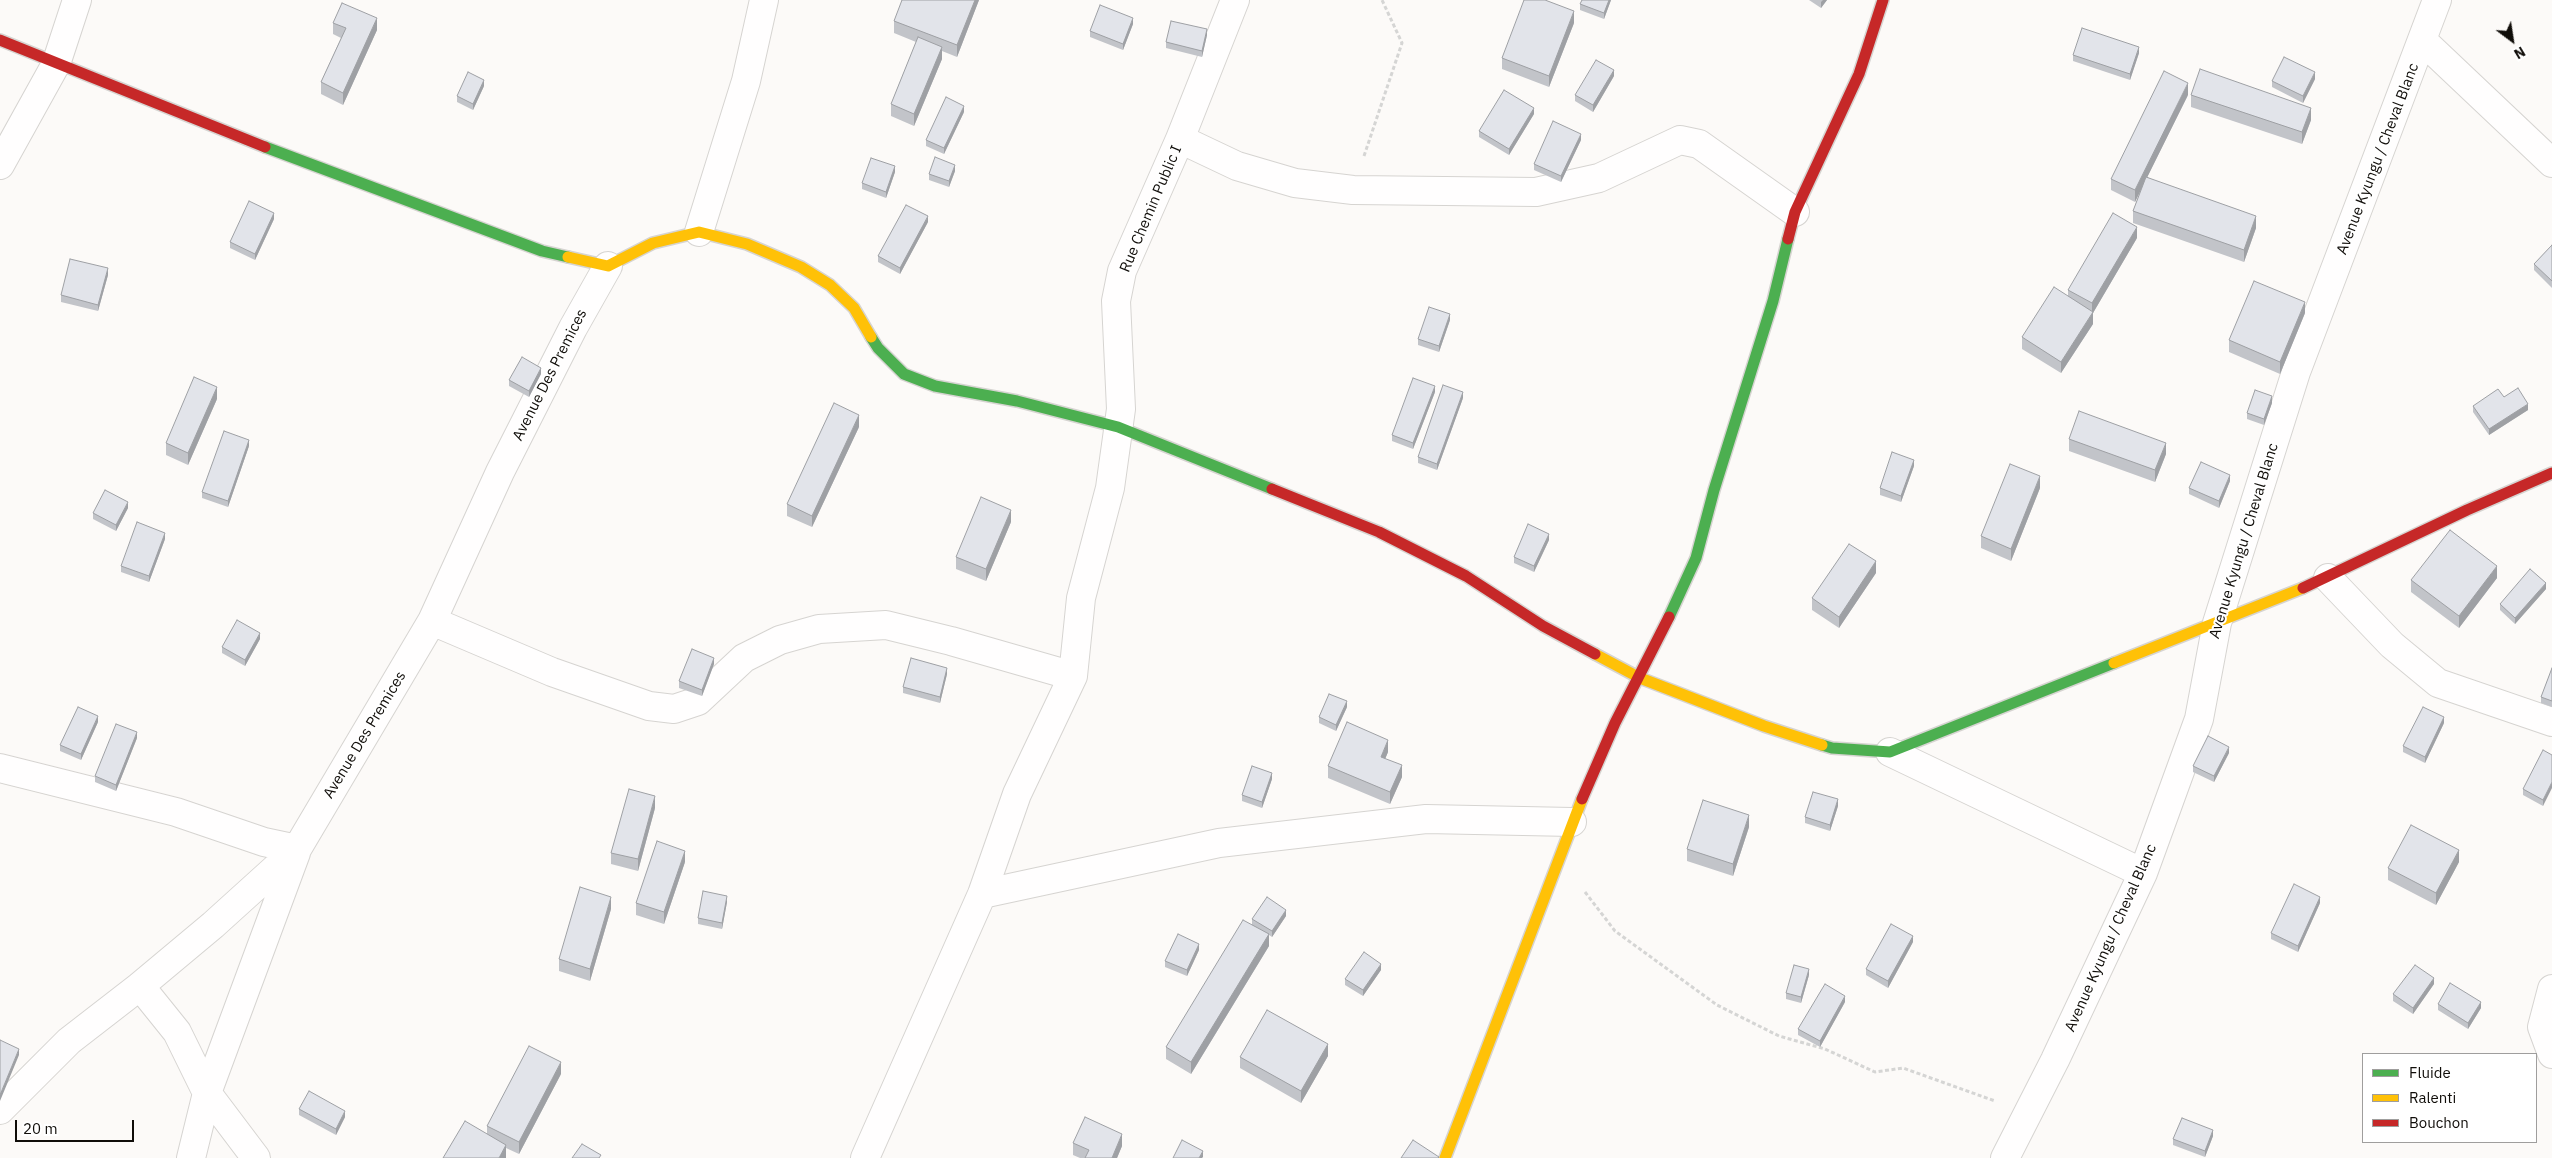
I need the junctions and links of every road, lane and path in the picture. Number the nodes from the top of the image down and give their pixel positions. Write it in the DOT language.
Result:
graph roads {
  1 [pos="77,0"];
  2 [pos="764,0"];
  3 [pos="1235,0"];
  4 [pos="1382,0"];
  5 [pos="1883,0"];
  6 [pos="2437,0"];
  7 [pos="0,40"];
  8 [pos="2423,41"];
  9 [pos="56,64"];
  10 [pos="1180,139"];
  11 [pos="2552,163"];
  12 [pos="0,165"];
  13 [pos="1353,190"];
  14 [pos="1795,212"];
  15 [pos="699,232"];
  16 [pos="608,266"];
  17 [pos="1118,427"];
  18 [pos="2552,473"];
  19 [pos="2328,578"];
  20 [pos="432,621"];
  21 [pos="2216,623"];
  22 [pos="1073,676"];
  23 [pos="1640,678"];
  24 [pos="2552,722"];
  25 [pos="1890,752"];
  26 [pos="0,768"];
  27 [pos="1572,822"];
  28 [pos="297,849"];
  29 [pos="1560,860"];
  30 [pos="2143,873"];
  31 [pos="982,894"];
  32 [pos="140,986"];
  33 [pos="2552,989"];
  34 [pos="2552,1054"];
  35 [pos="207,1093"];
  36 [pos="0,1110"];
  37 [pos="2029,1112"];
  38 [pos="191,1158"];
  39 [pos="256,1158"];
  40 [pos="865,1158"];
  41 [pos="1445,1158"];
  42 [pos="2005,1158"];
  1 -- 9 [label="street"];
  2 -- 15 [label="street"];
  3 -- 10 [label="street, Rue Chemin Public I"];
  4 -- 13 [label="path"];
  5 -- 14 [label="street"];
  6 -- 8 [label="street, Avenue Kyungu / Cheval Blanc"];
  7 -- 9 [label="street"];
  8 -- 11 [label="street"];
  8 -- 21 [label="street, Avenue Kyungu / Cheval Blanc"];
  9 -- 12 [label="street"];
  9 -- 16 [label="street"];
  10 -- 13 [label="street"];
  10 -- 17 [label="street, Rue Chemin Public I"];
  13 -- 14 [label="street"];
  14 -- 23 [label="street"];
  15 -- 16 [label="street"];
  15 -- 17 [label="street"];
  16 -- 20 [label="street, Avenue Des Premices"];
  17 -- 22 [label="street, Rue Chemin Public I"];
  17 -- 23 [label="street"];
  18 -- 19 [label="street"];
  19 -- 21 [label="street"];
  19 -- 24 [label="street"];
  20 -- 22 [label="street"];
  20 -- 28 [label="street, Avenue Des Premices"];
  21 -- 25 [label="street"];
  21 -- 30 [label="street, Avenue Kyungu / Cheval Blanc"];
  22 -- 31 [label="street, Rue Chemin Public I"];
  23 -- 25 [label="street"];
  23 -- 27 [label="street"];
  25 -- 30 [label="street"];
  26 -- 28 [label="street"];
  27 -- 29 [label="street"];
  27 -- 31 [label="street"];
  28 -- 32 [label="street, Avenue Des Premices"];
  28 -- 35 [label="street"];
  29 -- 37 [label="path"];
  29 -- 41 [label="street"];
  30 -- 37 [label="street, Avenue Kyungu / Cheval Blanc"];
  31 -- 40 [label="street, Rue Chemin Public I"];
  32 -- 35 [label="street"];
  32 -- 36 [label="street, Avenue Des Premices"];
  33 -- 34 [label="street"];
  35 -- 38 [label="street"];
  35 -- 39 [label="street"];
  37 -- 42 [label="street, Avenue Kyungu / Cheval Blanc"];
}
